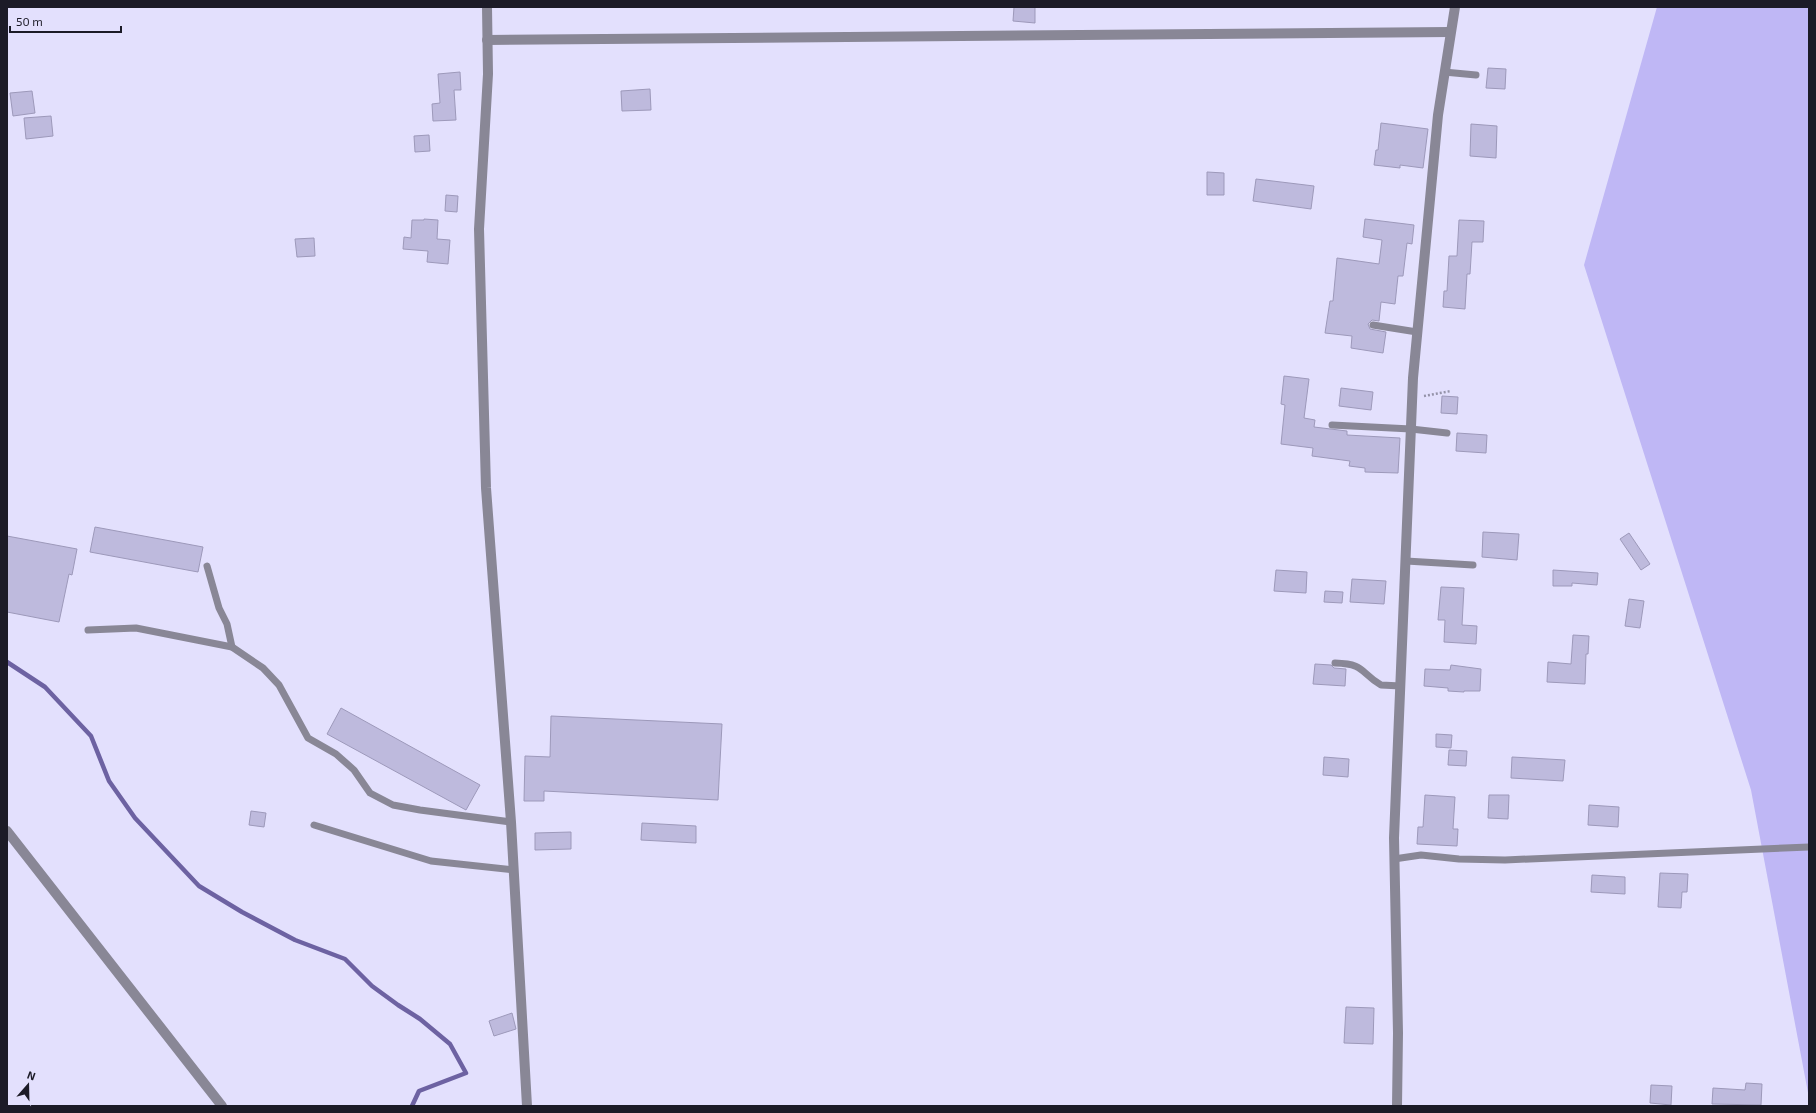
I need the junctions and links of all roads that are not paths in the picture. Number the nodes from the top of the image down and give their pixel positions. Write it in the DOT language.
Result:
graph roads {
  1 [pos="487,7"];
  2 [pos="1454,7"];
  3 [pos="1450,32"];
  4 [pos="488,40"];
  5 [pos="1444,72"];
  6 [pos="1476,75"];
  7 [pos="1372,325"];
  8 [pos="1417,332"];
  9 [pos="1332,425"];
  10 [pos="1411,429"];
  11 [pos="1448,433"];
  12 [pos="1406,561"];
  13 [pos="1473,565"];
  14 [pos="207,566"];
  15 [pos="88,630"];
  16 [pos="232,647"];
  17 [pos="1335,663"];
  18 [pos="1400,686"];
  19 [pos="511,822"];
  20 [pos="314,825"];
  21 [pos="7,831"];
  22 [pos="1809,847"];
  23 [pos="1394,859"];
  24 [pos="514,870"];
  25 [pos="222,1106"];
  26 [pos="527,1106"];
  27 [pos="1397,1106"];
  1 -- 4 [label="street"];
  2 -- 3 [label="street"];
  3 -- 4 [label="street"];
  3 -- 5 [label="street"];
  4 -- 19 [label="street"];
  5 -- 6 [label="lane"];
  5 -- 8 [label="street"];
  7 -- 8 [label="lane"];
  8 -- 10 [label="street"];
  9 -- 10 [label="lane"];
  10 -- 11 [label="lane"];
  10 -- 12 [label="street"];
  12 -- 13 [label="lane"];
  12 -- 18 [label="street"];
  14 -- 16 [label="lane"];
  15 -- 16 [label="lane"];
  16 -- 19 [label="lane"];
  17 -- 18 [label="lane"];
  18 -- 23 [label="street"];
  19 -- 24 [label="street"];
  20 -- 24 [label="lane"];
  21 -- 25 [label="street"];
  22 -- 23 [label="lane"];
  23 -- 27 [label="street"];
  24 -- 26 [label="street"];
}
